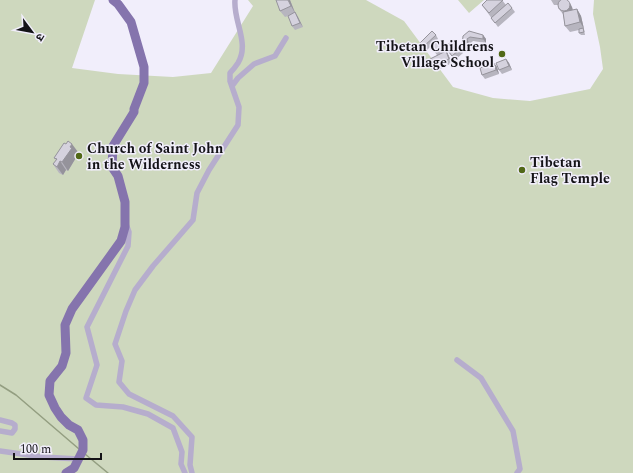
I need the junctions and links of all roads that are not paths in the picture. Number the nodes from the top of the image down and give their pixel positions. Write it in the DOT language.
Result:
graph roads {
  1 [pos="113,0"];
  2 [pos="235,0"];
  3 [pos="286,38"];
  4 [pos="232,86"];
  5 [pos="125,218"];
  6 [pos="457,360"];
  7 [pos="0,420"];
  8 [pos="0,431"];
  9 [pos="0,451"];
  10 [pos="81,455"];
  11 [pos="66,473"];
  12 [pos="185,473"];
  13 [pos="192,473"];
  14 [pos="517,473"];
  1 -- 5 [label="main road"];
  2 -- 4 [label="street"];
  3 -- 4 [label="street"];
  4 -- 13 [label="street"];
  5 -- 10 [label="main road"];
  5 -- 12 [label="street"];
  6 -- 14 [label="street"];
  7 -- 8 [label="street"];
  9 -- 10 [label="street"];
  10 -- 11 [label="main road"];
}
